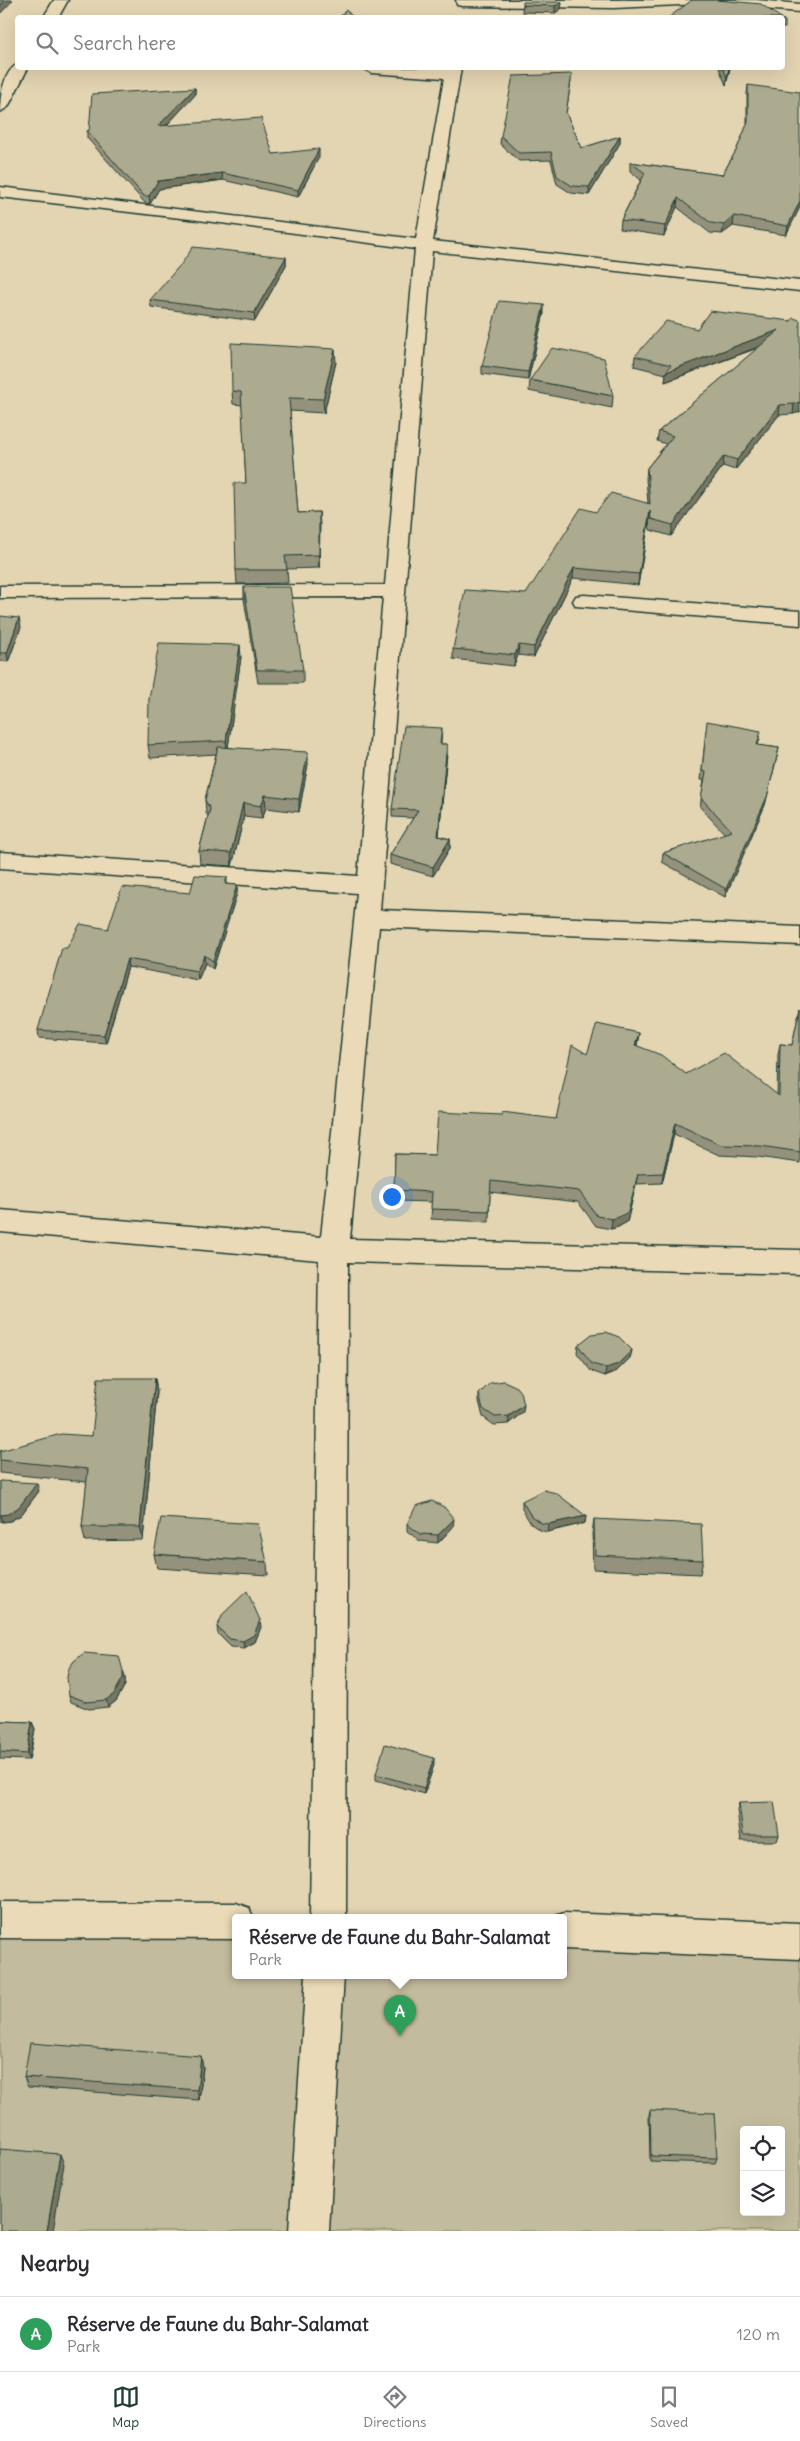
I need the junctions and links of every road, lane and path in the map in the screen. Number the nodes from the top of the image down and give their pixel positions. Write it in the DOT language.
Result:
graph roads {
  1 [pos="61,0"];
  2 [pos="461,7"];
  3 [pos="800,8"];
  4 [pos="52,15"];
  5 [pos="15,65"];
  6 [pos="425,70"];
  7 [pos="452,71"];
  8 [pos="0,107"];
  9 [pos="0,192"];
  10 [pos="424,245"];
  11 [pos="800,286"];
  12 [pos="393,591"];
  13 [pos="0,592"];
  14 [pos="584,602"];
  15 [pos="800,618"];
  16 [pos="0,860"];
  17 [pos="370,886"];
  18 [pos="367,918"];
  19 [pos="800,936"];
  20 [pos="0,1221"];
  21 [pos="334,1250"];
  22 [pos="800,1262"];
  23 [pos="328,1914"];
  24 [pos="0,1920"];
  25 [pos="232,1921"];
  26 [pos="567,1931"];
  27 [pos="800,1941"];
  28 [pos="325,1979"];
  29 [pos="309,2231"];
  1 -- 4 [label="street"];
  2 -- 3 [label="street"];
  5 -- 8 [label="street"];
  6 -- 7 [label="street"];
  7 -- 10 [label="street"];
  9 -- 10 [label="street"];
  10 -- 11 [label="street"];
  10 -- 12 [label="street"];
  12 -- 13 [label="street"];
  12 -- 17 [label="street"];
  14 -- 15 [label="street"];
  16 -- 17 [label="street"];
  17 -- 18 [label="street"];
  18 -- 19 [label="street"];
  18 -- 21 [label="street"];
  20 -- 21 [label="street"];
  21 -- 22 [label="street"];
  21 -- 23 [label="street"];
  24 -- 25 [label="street"];
  26 -- 27 [label="street"];
  28 -- 29 [label="street"];
}
